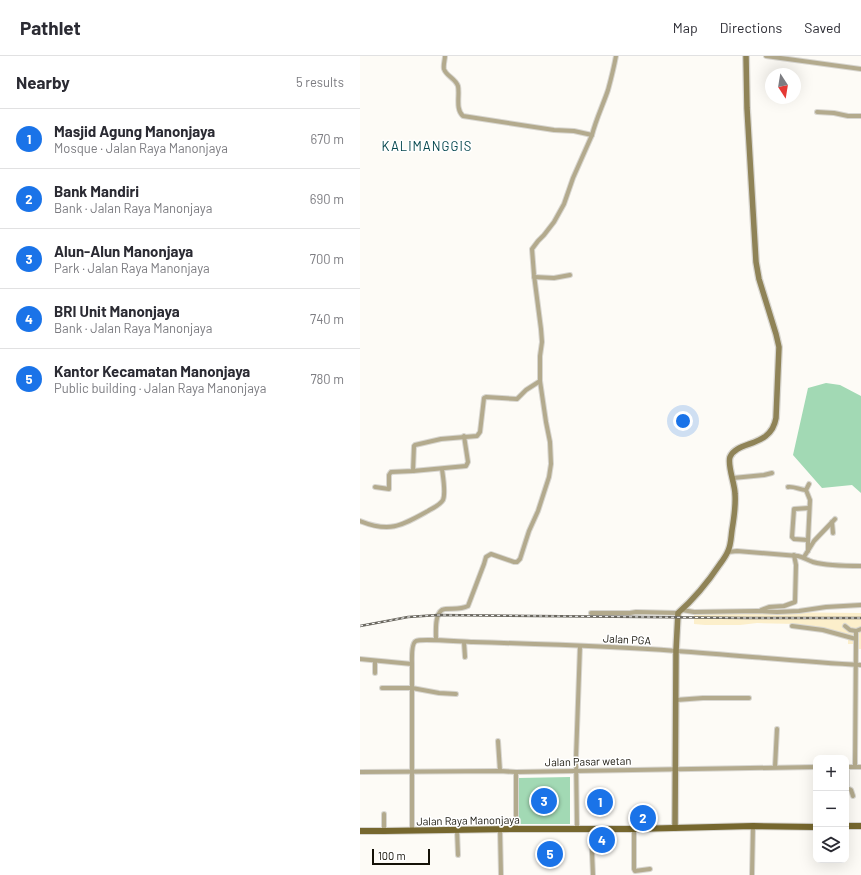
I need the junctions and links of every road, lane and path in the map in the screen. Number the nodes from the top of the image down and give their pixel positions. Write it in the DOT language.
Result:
graph roads {
  1 [pos="445,56"];
  2 [pos="616,56"];
  3 [pos="746,56"];
  4 [pos="766,56"];
  5 [pos="861,69"];
  6 [pos="817,112"];
  7 [pos="861,116"];
  8 [pos="592,135"];
  9 [pos="570,275"];
  10 [pos="534,277"];
  11 [pos="540,381"];
  12 [pos="464,436"];
  13 [pos="442,469"];
  14 [pos="414,471"];
  15 [pos="772,473"];
  16 [pos="733,478"];
  17 [pos="809,484"];
  18 [pos="374,487"];
  19 [pos="788,487"];
  20 [pos="806,490"];
  21 [pos="809,508"];
  22 [pos="360,521"];
  23 [pos="833,533"];
  24 [pos="808,540"];
  25 [pos="808,551"];
  26 [pos="728,552"];
  27 [pos="794,555"];
  28 [pos="804,557"];
  29 [pos="861,566"];
  30 [pos="861,605"];
  31 [pos="680,611"];
  32 [pos="756,611"];
  33 [pos="591,613"];
  34 [pos="792,626"];
  35 [pos="845,626"];
  36 [pos="861,629"];
  37 [pos="856,631"];
  38 [pos="436,640"];
  39 [pos="856,640"];
  40 [pos="464,642"];
  41 [pos="580,646"];
  42 [pos="676,651"];
  43 [pos="465,657"];
  44 [pos="360,659"];
  45 [pos="375,661"];
  46 [pos="412,664"];
  47 [pos="856,665"];
  48 [pos="861,665"];
  49 [pos="375,673"];
  50 [pos="382,688"];
  51 [pos="412,688"];
  52 [pos="456,694"];
  53 [pos="749,698"];
  54 [pos="676,700"];
  55 [pos="855,718"];
  56 [pos="861,718"];
  57 [pos="777,729"];
  58 [pos="498,741"];
  59 [pos="775,767"];
  60 [pos="813,767"];
  61 [pos="849,767"];
  62 [pos="855,767"];
  63 [pos="861,767"];
  64 [pos="676,769"];
  65 [pos="500,771"];
  66 [pos="577,771"];
  67 [pos="360,772"];
  68 [pos="412,772"];
  69 [pos="516,772"];
  70 [pos="849,790"];
  71 [pos="853,796"];
  72 [pos="384,814"];
  73 [pos="753,826"];
  74 [pos="849,826"];
  75 [pos="861,826"];
  76 [pos="813,827"];
  77 [pos="675,828"];
  78 [pos="500,829"];
  79 [pos="516,829"];
  80 [pos="577,829"];
  81 [pos="591,829"];
  82 [pos="634,829"];
  83 [pos="360,830"];
  84 [pos="457,830"];
  85 [pos="384,831"];
  86 [pos="412,831"];
  87 [pos="458,855"];
  88 [pos="650,869"];
  89 [pos="501,875"];
  90 [pos="593,875"];
  91 [pos="752,875"];
  1 -- 8 [label="street"];
  2 -- 8 [label="street"];
  3 -- 16 [label="main road"];
  4 -- 5 [label="street"];
  6 -- 7 [label="street"];
  8 -- 10 [label="street"];
  9 -- 10 [label="street"];
  10 -- 11 [label="street"];
  11 -- 12 [label="street"];
  11 -- 38 [label="street"];
  12 -- 13 [label="street"];
  12 -- 14 [label="street"];
  13 -- 14 [label="street"];
  13 -- 22 [label="street"];
  14 -- 18 [label="street"];
  15 -- 16 [label="street"];
  16 -- 26 [label="main road"];
  17 -- 20 [label="street"];
  19 -- 20 [label="street"];
  20 -- 21 [label="street"];
  21 -- 24 [label="street"];
  21 -- 24 [label="street"];
  23 -- 25 [label="street"];
  24 -- 25 [label="street"];
  25 -- 28 [label="street"];
  26 -- 27 [label="street"];
  26 -- 31 [label="main road"];
  27 -- 28 [label="street"];
  27 -- 32 [label="street"];
  28 -- 29 [label="street"];
  30 -- 32 [label="street"];
  31 -- 32 [label="street"];
  31 -- 33 [label="street"];
  31 -- 42 [label="main road"];
  34 -- 39 [label="street"];
  35 -- 37 [label="street"];
  36 -- 37 [label="street"];
  37 -- 39 [label="street"];
  38 -- 40 [label="street, Jalan PGA"];
  38 -- 46 [label="street, Jalan PGA"];
  39 -- 47 [label="street"];
  40 -- 41 [label="street, Jalan PGA"];
  40 -- 43 [label="street"];
  41 -- 42 [label="street, Jalan PGA"];
  41 -- 66 [label="street"];
  42 -- 47 [label="street, Jalan PGA"];
  42 -- 54 [label="main road"];
  44 -- 45 [label="street"];
  45 -- 46 [label="street"];
  45 -- 49 [label="street"];
  46 -- 51 [label="street"];
  47 -- 48 [label="street, Jalan PGA"];
  47 -- 55 [label="street"];
  50 -- 51 [label="street"];
  51 -- 52 [label="street"];
  51 -- 68 [label="street"];
  53 -- 54 [label="street"];
  54 -- 64 [label="main road"];
  55 -- 56 [label="street"];
  55 -- 62 [label="street"];
  57 -- 59 [label="street"];
  58 -- 65 [label="street"];
  59 -- 60 [label="street, Jalan Pasar wetan"];
  59 -- 64 [label="street, Jalan Pasar wetan"];
  61 -- 62 [label="street"];
  62 -- 63 [label="street"];
  64 -- 66 [label="street, Jalan Pasar wetan"];
  64 -- 77 [label="main road"];
  65 -- 68 [label="street, Jalan Pasar wetan"];
  65 -- 69 [label="street, Jalan Pasar wetan"];
  66 -- 69 [label="street, Jalan Pasar wetan"];
  66 -- 80 [label="street"];
  67 -- 68 [label="street, Jalan Pasar wetan"];
  68 -- 86 [label="street"];
  69 -- 79 [label="street"];
  70 -- 71 [label="street"];
  72 -- 85 [label="street"];
  73 -- 76 [label="main road, Jalan Raya Manonjaya"];
  73 -- 77 [label="main road, Jalan Raya Manonjaya"];
  73 -- 91 [label="street"];
  74 -- 75 [label="main road"];
  77 -- 82 [label="main road, Jalan Raya Manonjaya"];
  78 -- 79 [label="main road, Jalan Raya Manonjaya"];
  78 -- 84 [label="main road, Jalan Raya Manonjaya"];
  78 -- 89 [label="street"];
  79 -- 80 [label="main road, Jalan Raya Manonjaya"];
  80 -- 81 [label="main road, Jalan Raya Manonjaya"];
  81 -- 82 [label="main road, Jalan Raya Manonjaya"];
  81 -- 90 [label="street"];
  82 -- 88 [label="street"];
  83 -- 85 [label="main road, Jalan Raya Manonjaya"];
  84 -- 86 [label="main road, Jalan Raya Manonjaya"];
  84 -- 87 [label="street"];
  85 -- 86 [label="main road, Jalan Raya Manonjaya"];
}
